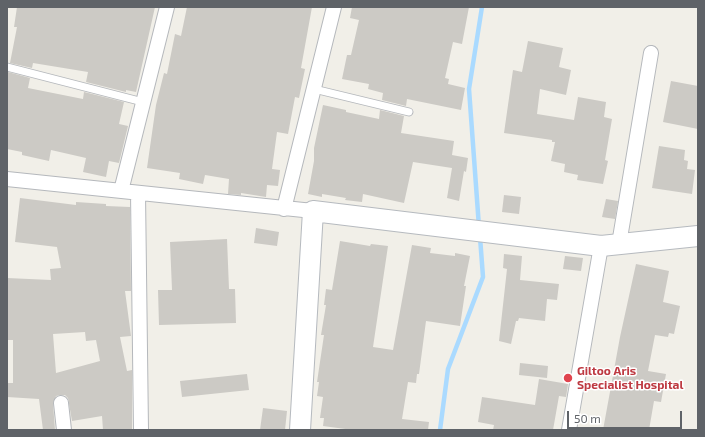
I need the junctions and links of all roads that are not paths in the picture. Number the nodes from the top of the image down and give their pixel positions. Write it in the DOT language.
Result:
graph roads {
  1 [pos="167,7"];
  2 [pos="334,7"];
  3 [pos="651,54"];
  4 [pos="7,67"];
  5 [pos="314,89"];
  6 [pos="143,102"];
  7 [pos="408,112"];
  8 [pos="7,180"];
  9 [pos="121,191"];
  10 [pos="138,193"];
  11 [pos="284,208"];
  12 [pos="313,211"];
  13 [pos="698,236"];
  14 [pos="610,245"];
  15 [pos="61,403"];
  16 [pos="64,430"];
  17 [pos="141,430"];
  18 [pos="300,430"];
  19 [pos="569,430"];
  1 -- 6 [label="street"];
  2 -- 5 [label="street"];
  3 -- 14 [label="street"];
  4 -- 6 [label="lane"];
  5 -- 7 [label="lane"];
  5 -- 11 [label="street"];
  6 -- 9 [label="street"];
  8 -- 9 [label="street"];
  9 -- 10 [label="street"];
  10 -- 11 [label="street"];
  10 -- 17 [label="street"];
  11 -- 12 [label="street"];
  12 -- 14 [label="street"];
  12 -- 18 [label="street"];
  13 -- 14 [label="street"];
  14 -- 19 [label="street"];
  15 -- 16 [label="street"];
}
